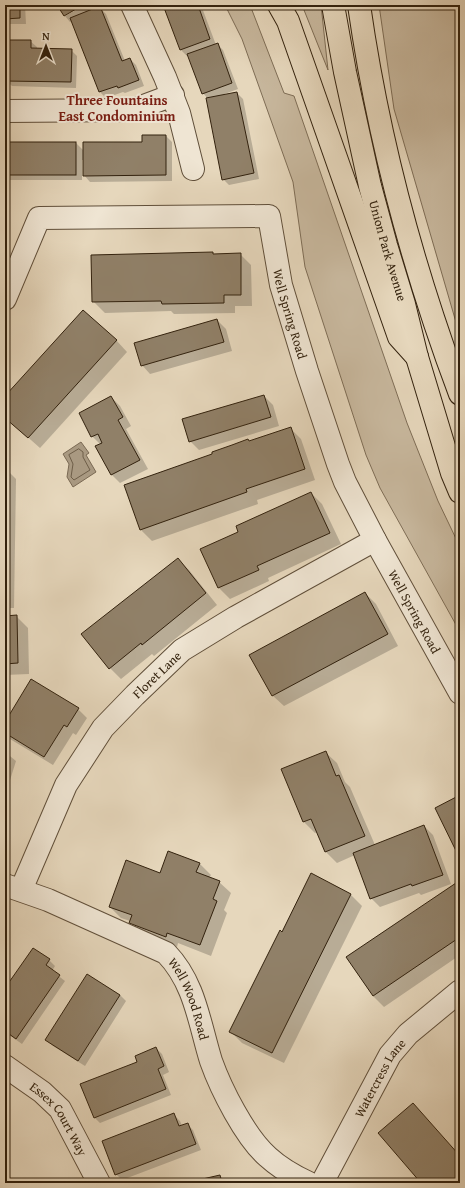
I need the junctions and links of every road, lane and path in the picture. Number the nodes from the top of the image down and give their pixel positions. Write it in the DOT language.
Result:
graph roads {
  1 [pos="132,5"];
  2 [pos="279,5"];
  3 [pos="334,5"];
  4 [pos="359,5"];
  5 [pos="173,95"];
  6 [pos="5,111"];
  7 [pos="193,169"];
  8 [pos="5,299"];
  9 [pos="417,357"];
  10 [pos="460,394"];
  11 [pos="460,492"];
  12 [pos="375,540"];
  13 [pos="460,693"];
  14 [pos="13,888"];
  15 [pos="460,991"];
  16 [pos="5,1066"];
  17 [pos="99,1183"];
  18 [pos="309,1183"];
  19 [pos="322,1183"];
  1 -- 5 [label="street"];
  2 -- 9 [label="main road"];
  3 -- 9 [label="main road, Union Park Avenue"];
  4 -- 10 [label="main road, Union Park Avenue"];
  5 -- 6 [label="street"];
  5 -- 7 [label="street"];
  8 -- 12 [label="street, Well Spring Road"];
  9 -- 11 [label="main road, Union Park Avenue"];
  12 -- 13 [label="street, Well Spring Road"];
  12 -- 14 [label="street, Floret Lane"];
  14 -- 18 [label="street, Well Wood Road"];
  15 -- 19 [label="street, Watercress Lane"];
  16 -- 17 [label="street, Essex Court Way"];
}
